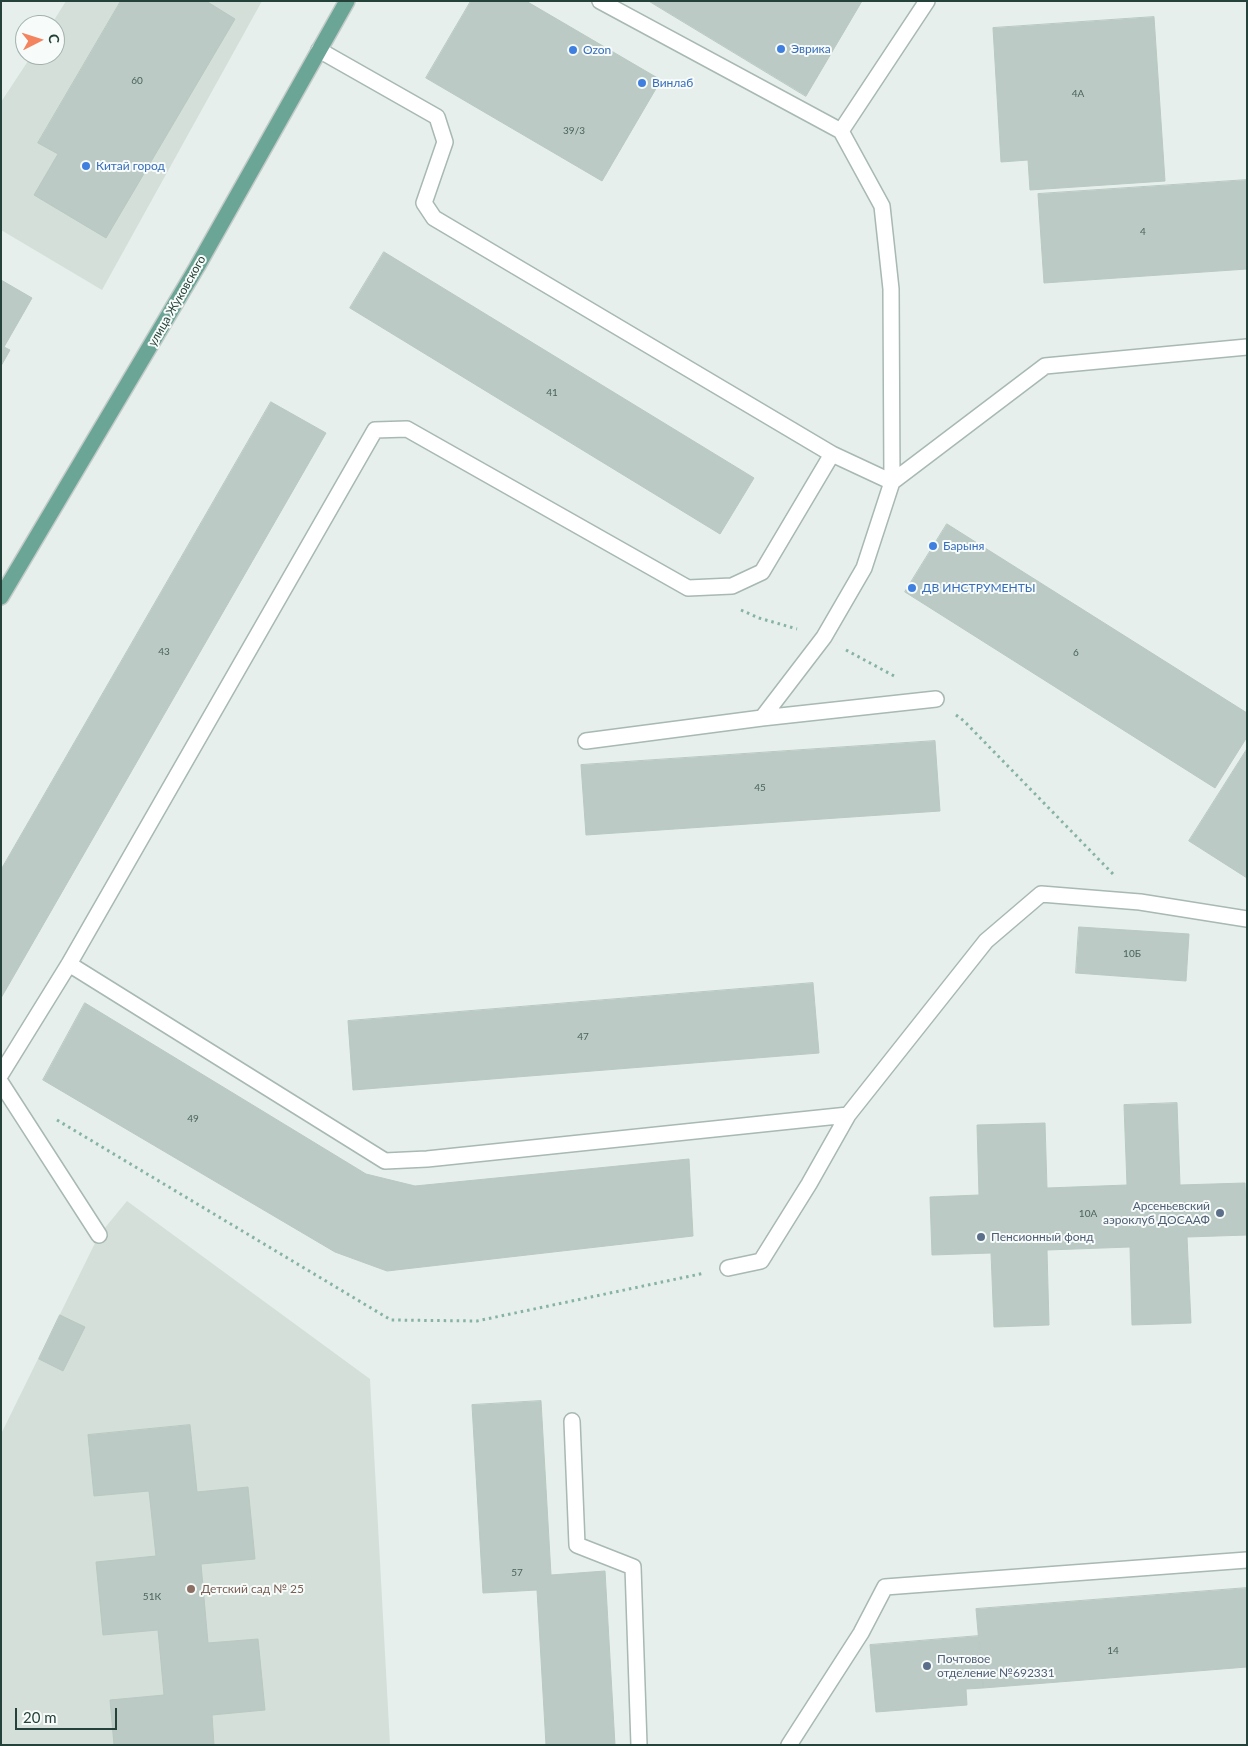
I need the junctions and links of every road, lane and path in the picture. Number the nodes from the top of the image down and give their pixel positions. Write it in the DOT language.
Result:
graph roads {
  1 [pos="347,1"];
  2 [pos="600,1"];
  3 [pos="926,1"];
  4 [pos="319,50"];
  5 [pos="841,131"];
  6 [pos="1247,347"];
  7 [pos="832,454"];
  8 [pos="892,482"];
  9 [pos="1,597"];
  10 [pos="936,699"];
  11 [pos="762,718"];
  12 [pos="586,741"];
  13 [pos="1247,920"];
  14 [pos="70,964"];
  15 [pos="1,1074"];
  16 [pos="1,1083"];
  17 [pos="49,1115"];
  18 [pos="848,1115"];
  19 [pos="99,1235"];
  20 [pos="728,1268"];
  21 [pos="572,1421"];
  22 [pos="1247,1560"];
  23 [pos="639,1745"];
  24 [pos="789,1745"];
  1 -- 4 [label="main road, улица Жуковского"];
  2 -- 5 [label="lane"];
  3 -- 5 [label="lane"];
  4 -- 7 [label="lane"];
  4 -- 9 [label="main road, улица Жуковского"];
  5 -- 8 [label="lane"];
  6 -- 8 [label="lane"];
  7 -- 8 [label="lane"];
  7 -- 14 [label="lane"];
  8 -- 11 [label="lane"];
  10 -- 11 [label="lane"];
  11 -- 12 [label="lane"];
  13 -- 18 [label="lane"];
  14 -- 15 [label="lane"];
  14 -- 18 [label="lane"];
  16 -- 19 [label="lane"];
  17 -- 20 [label="path"];
  18 -- 20 [label="lane"];
  21 -- 23 [label="lane"];
  22 -- 24 [label="lane"];
}
